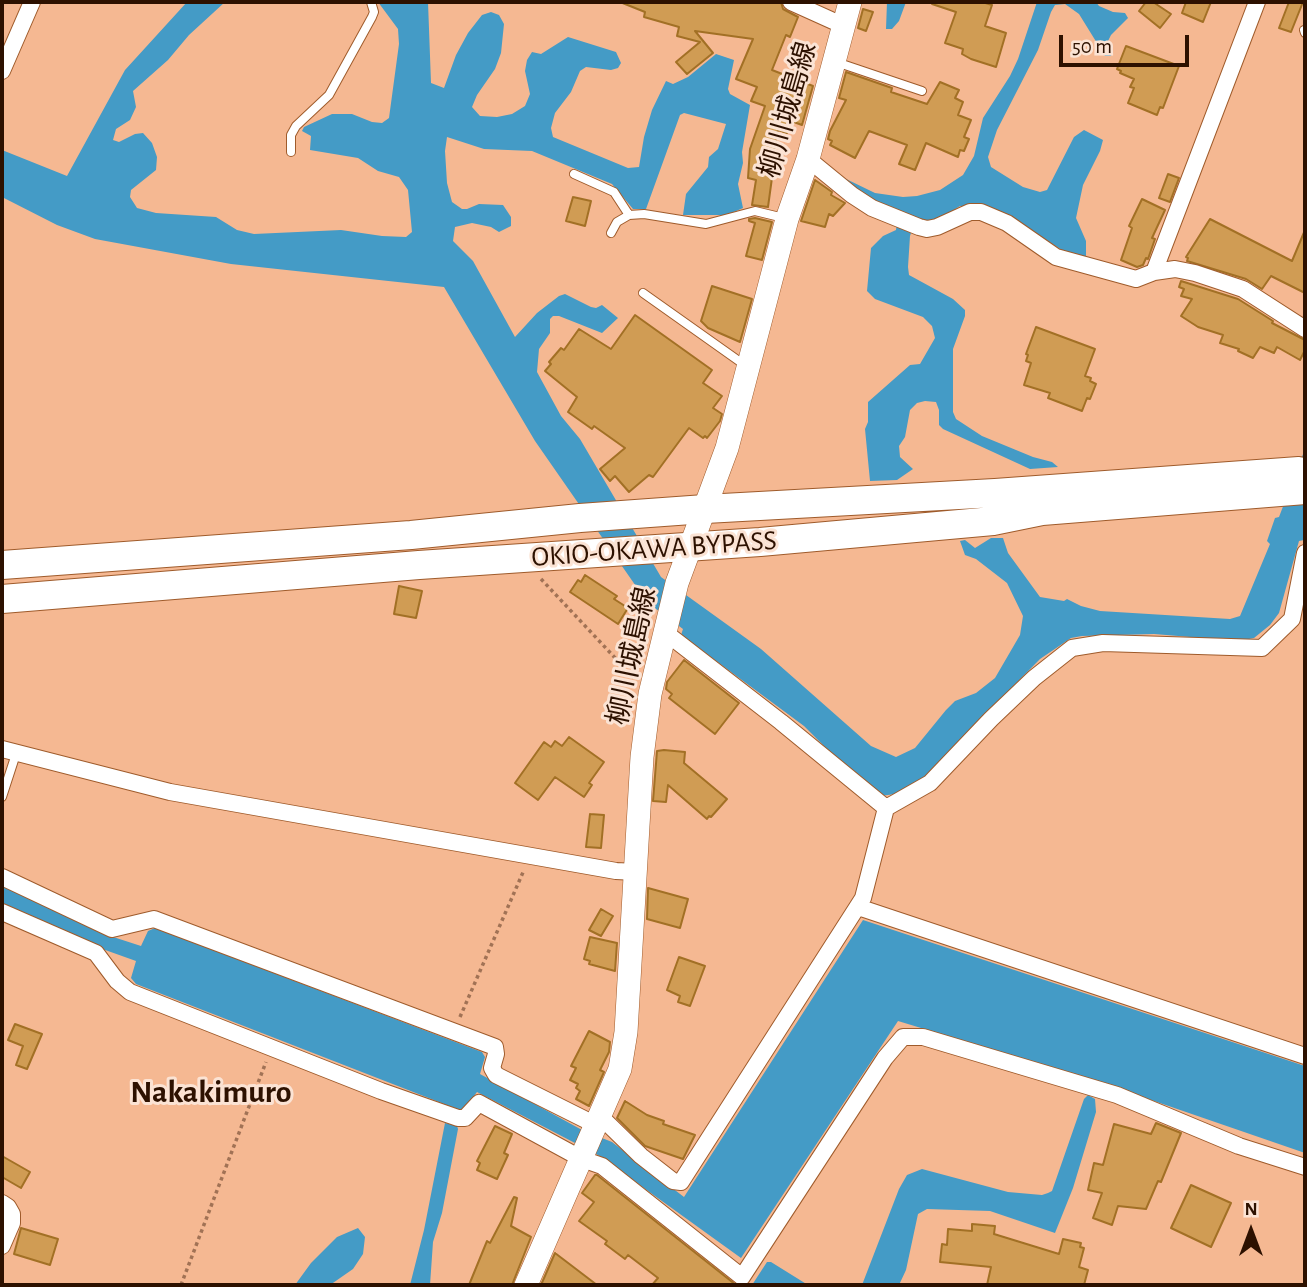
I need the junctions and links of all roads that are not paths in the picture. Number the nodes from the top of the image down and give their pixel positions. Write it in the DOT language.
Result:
graph roads {
  1 [pos="32,2"];
  2 [pos="371,2"];
  3 [pos="791,2"];
  4 [pos="850,2"];
  5 [pos="1258,2"];
  6 [pos="842,25"];
  7 [pos="833,61"];
  8 [pos="2,71"];
  9 [pos="922,92"];
  10 [pos="291,152"];
  11 [pos="807,159"];
  12 [pos="574,174"];
  13 [pos="629,215"];
  14 [pos="787,219"];
  15 [pos="611,233"];
  16 [pos="1154,272"];
  17 [pos="643,293"];
  18 [pos="1305,329"];
  19 [pos="748,368"];
  20 [pos="1296,481"];
  21 [pos="994,507"];
  22 [pos="705,509"];
  23 [pos="690,548"];
  24 [pos="1305,554"];
  25 [pos="2,565"];
  26 [pos="2,599"];
  27 [pos="1298,621"];
  28 [pos="667,628"];
  29 [pos="9,751"];
  30 [pos="2,797"];
  31 [pos="886,808"];
  32 [pos="636,872"];
  33 [pos="2,877"];
  34 [pos="858,907"];
  35 [pos="2,912"];
  36 [pos="1305,1056"];
  37 [pos="597,1125"];
  38 [pos="583,1157"];
  39 [pos="1305,1167"];
  40 [pos="2,1203"];
  41 [pos="2,1246"];
  42 [pos="526,1285"];
  1 -- 8 [label="street"];
  2 -- 10 [label="lane"];
  3 -- 6 [label="street"];
  4 -- 6 [label="main road, 柳川城島線"];
  5 -- 16 [label="street"];
  6 -- 7 [label="main road, 柳川城島線"];
  7 -- 9 [label="lane"];
  7 -- 11 [label="main road, 柳川城島線"];
  11 -- 14 [label="main road, 柳川城島線"];
  11 -- 16 [label="street"];
  12 -- 13 [label="lane"];
  13 -- 14 [label="lane"];
  13 -- 15 [label="lane"];
  14 -- 19 [label="main road, 柳川城島線"];
  16 -- 18 [label="street"];
  17 -- 19 [label="lane"];
  19 -- 22 [label="main road, 柳川城島線"];
  20 -- 21 [label="highway, OKIO-OKAWA BYPASS"];
  21 -- 22 [label="highway, OKIO-OKAWA BYPASS"];
  21 -- 23 [label="highway, OKIO-OKAWA BYPASS"];
  22 -- 23 [label="main road, 柳川城島線"];
  22 -- 25 [label="highway, OKIO-OKAWA BYPASS"];
  23 -- 26 [label="highway, OKIO-OKAWA BYPASS"];
  23 -- 28 [label="main road, 柳川城島線"];
  24 -- 27 [label="street"];
  27 -- 31 [label="street"];
  28 -- 31 [label="street"];
  28 -- 32 [label="main road, 柳川城島線"];
  29 -- 30 [label="lane"];
  29 -- 32 [label="street"];
  31 -- 34 [label="street"];
  32 -- 37 [label="main road, 柳川城島線"];
  33 -- 37 [label="street"];
  34 -- 36 [label="street"];
  34 -- 37 [label="street"];
  35 -- 38 [label="street"];
  37 -- 38 [label="main road, 柳川城島線"];
  38 -- 39 [label="street"];
  38 -- 42 [label="main road, 柳川城島線"];
  40 -- 41 [label="street"];
}
